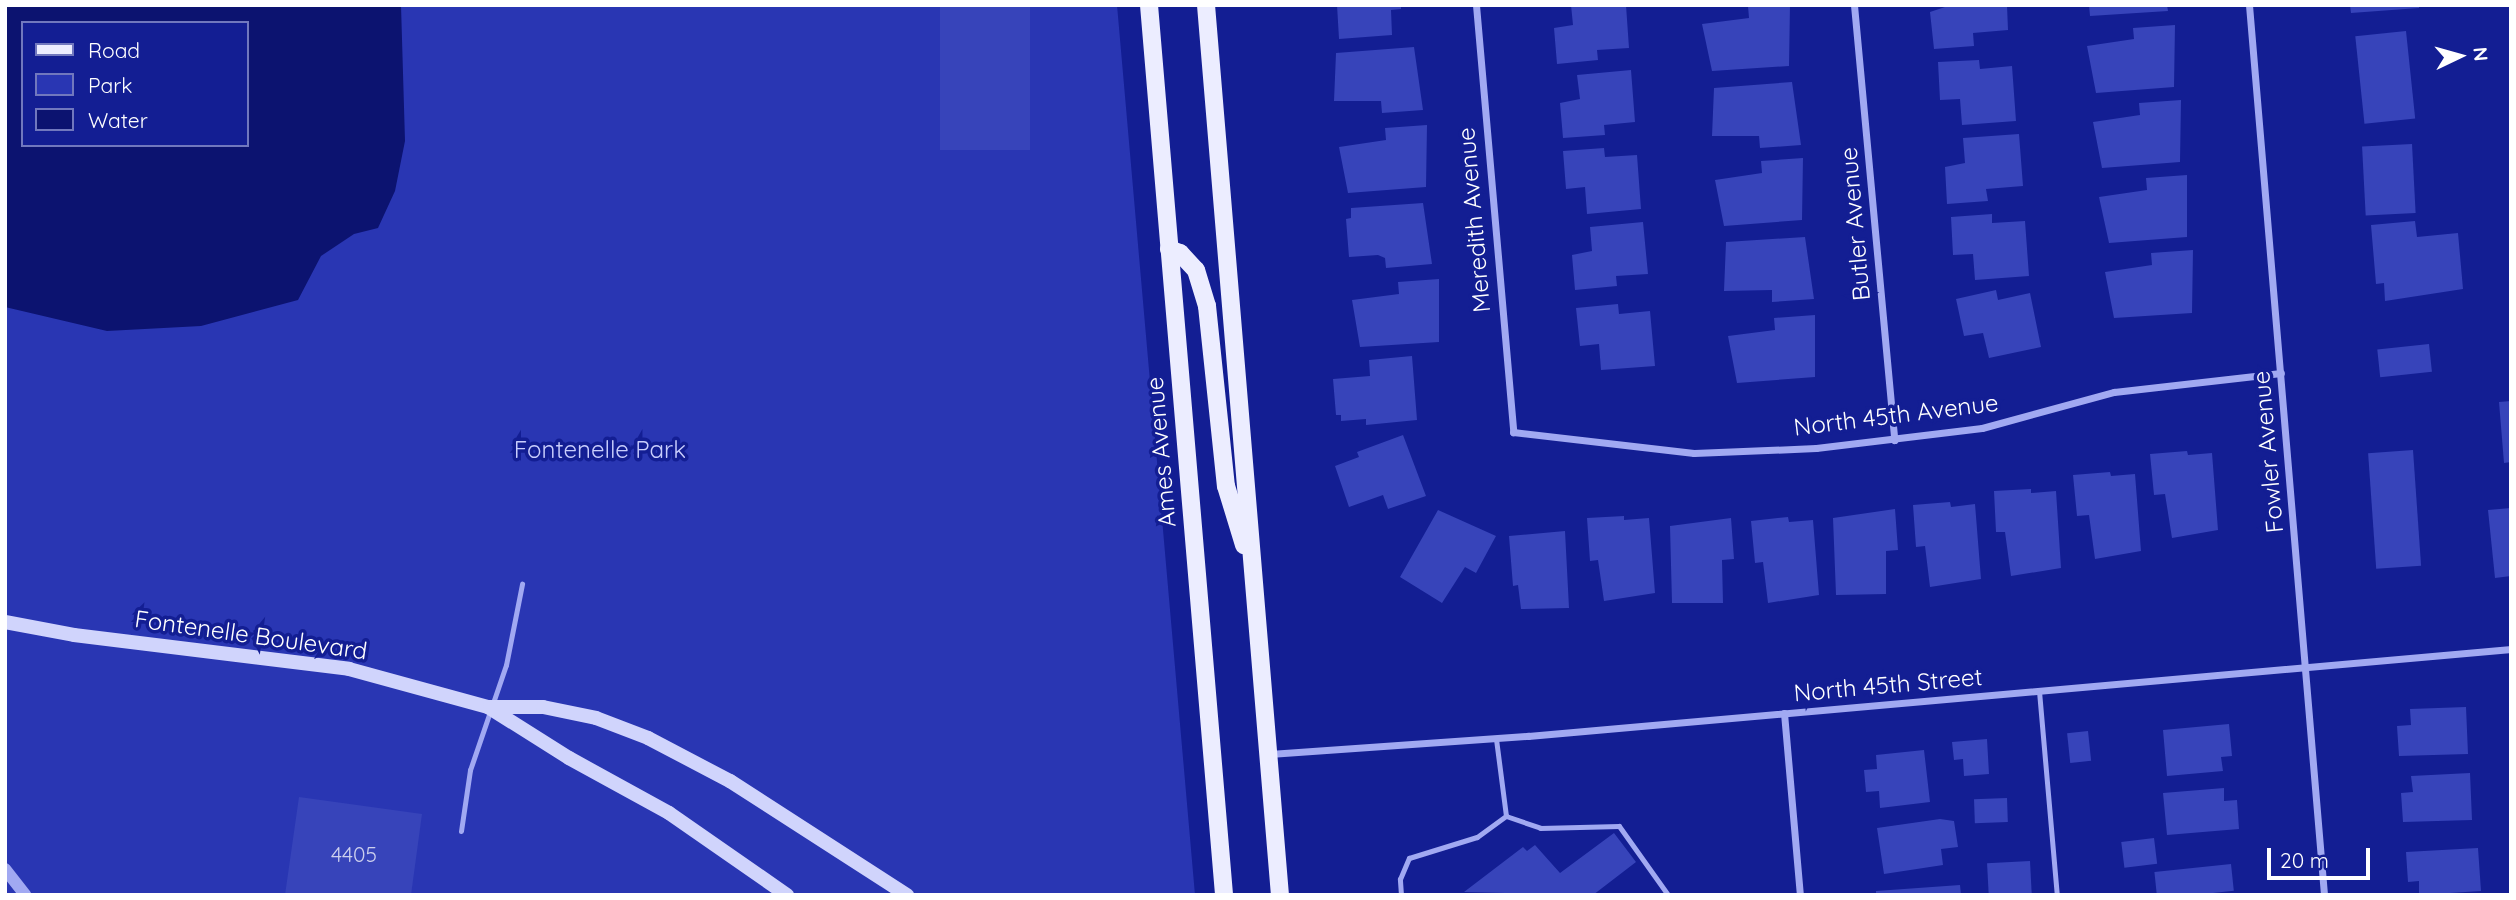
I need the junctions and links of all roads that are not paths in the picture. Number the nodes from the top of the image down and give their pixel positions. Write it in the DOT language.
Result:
graph roads {
  1 [pos="1149,5"];
  2 [pos="1206,5"];
  3 [pos="1476,5"];
  4 [pos="1854,5"];
  5 [pos="2249,5"];
  6 [pos="1169,249"];
  7 [pos="2281,373"];
  8 [pos="1513,432"];
  9 [pos="1894,440"];
  10 [pos="1254,579"];
  11 [pos="522,584"];
  12 [pos="5,622"];
  13 [pos="2511,649"];
  14 [pos="2306,667"];
  15 [pos="2039,691"];
  16 [pos="488,707"];
  17 [pos="1784,713"];
  18 [pos="1496,738"];
  19 [pos="1269,755"];
  20 [pos="1506,816"];
  21 [pos="461,831"];
  22 [pos="5,869"];
  23 [pos="25,895"];
  24 [pos="787,895"];
  25 [pos="907,895"];
  26 [pos="1224,895"];
  27 [pos="1280,895"];
  28 [pos="1401,895"];
  29 [pos="1668,895"];
  30 [pos="1800,895"];
  31 [pos="2057,895"];
  32 [pos="2324,895"];
  1 -- 6 [label="main road, Ames Avenue"];
  2 -- 10 [label="main road"];
  3 -- 8 [label="street, Meredith Avenue"];
  4 -- 9 [label="street, Butler Avenue"];
  5 -- 7 [label="street, Fowler Avenue"];
  6 -- 10 [label="main road"];
  6 -- 26 [label="main road, Ames Avenue"];
  7 -- 9 [label="street, North 45th Avenue"];
  7 -- 14 [label="street, Fowler Avenue"];
  8 -- 9 [label="street, North 45th Avenue"];
  10 -- 19 [label="main road"];
  11 -- 16 [label="lane"];
  12 -- 16 [label="main road, Fontenelle Boulevard"];
  13 -- 14 [label="street, North 45th Street"];
  14 -- 15 [label="street, North 45th Street"];
  14 -- 32 [label="street, Fowler Avenue"];
  15 -- 17 [label="street, North 45th Street"];
  15 -- 31 [label="lane"];
  16 -- 21 [label="lane"];
  16 -- 24 [label="main road, Fontenelle Boulevard"];
  16 -- 25 [label="main road, Fontenelle Boulevard"];
  17 -- 18 [label="street, North 45th Street"];
  17 -- 30 [label="street"];
  18 -- 19 [label="street, North 45th Street"];
  18 -- 20 [label="lane"];
  19 -- 27 [label="main road"];
  20 -- 28 [label="lane"];
  20 -- 29 [label="lane"];
  22 -- 23 [label="street"];
}
